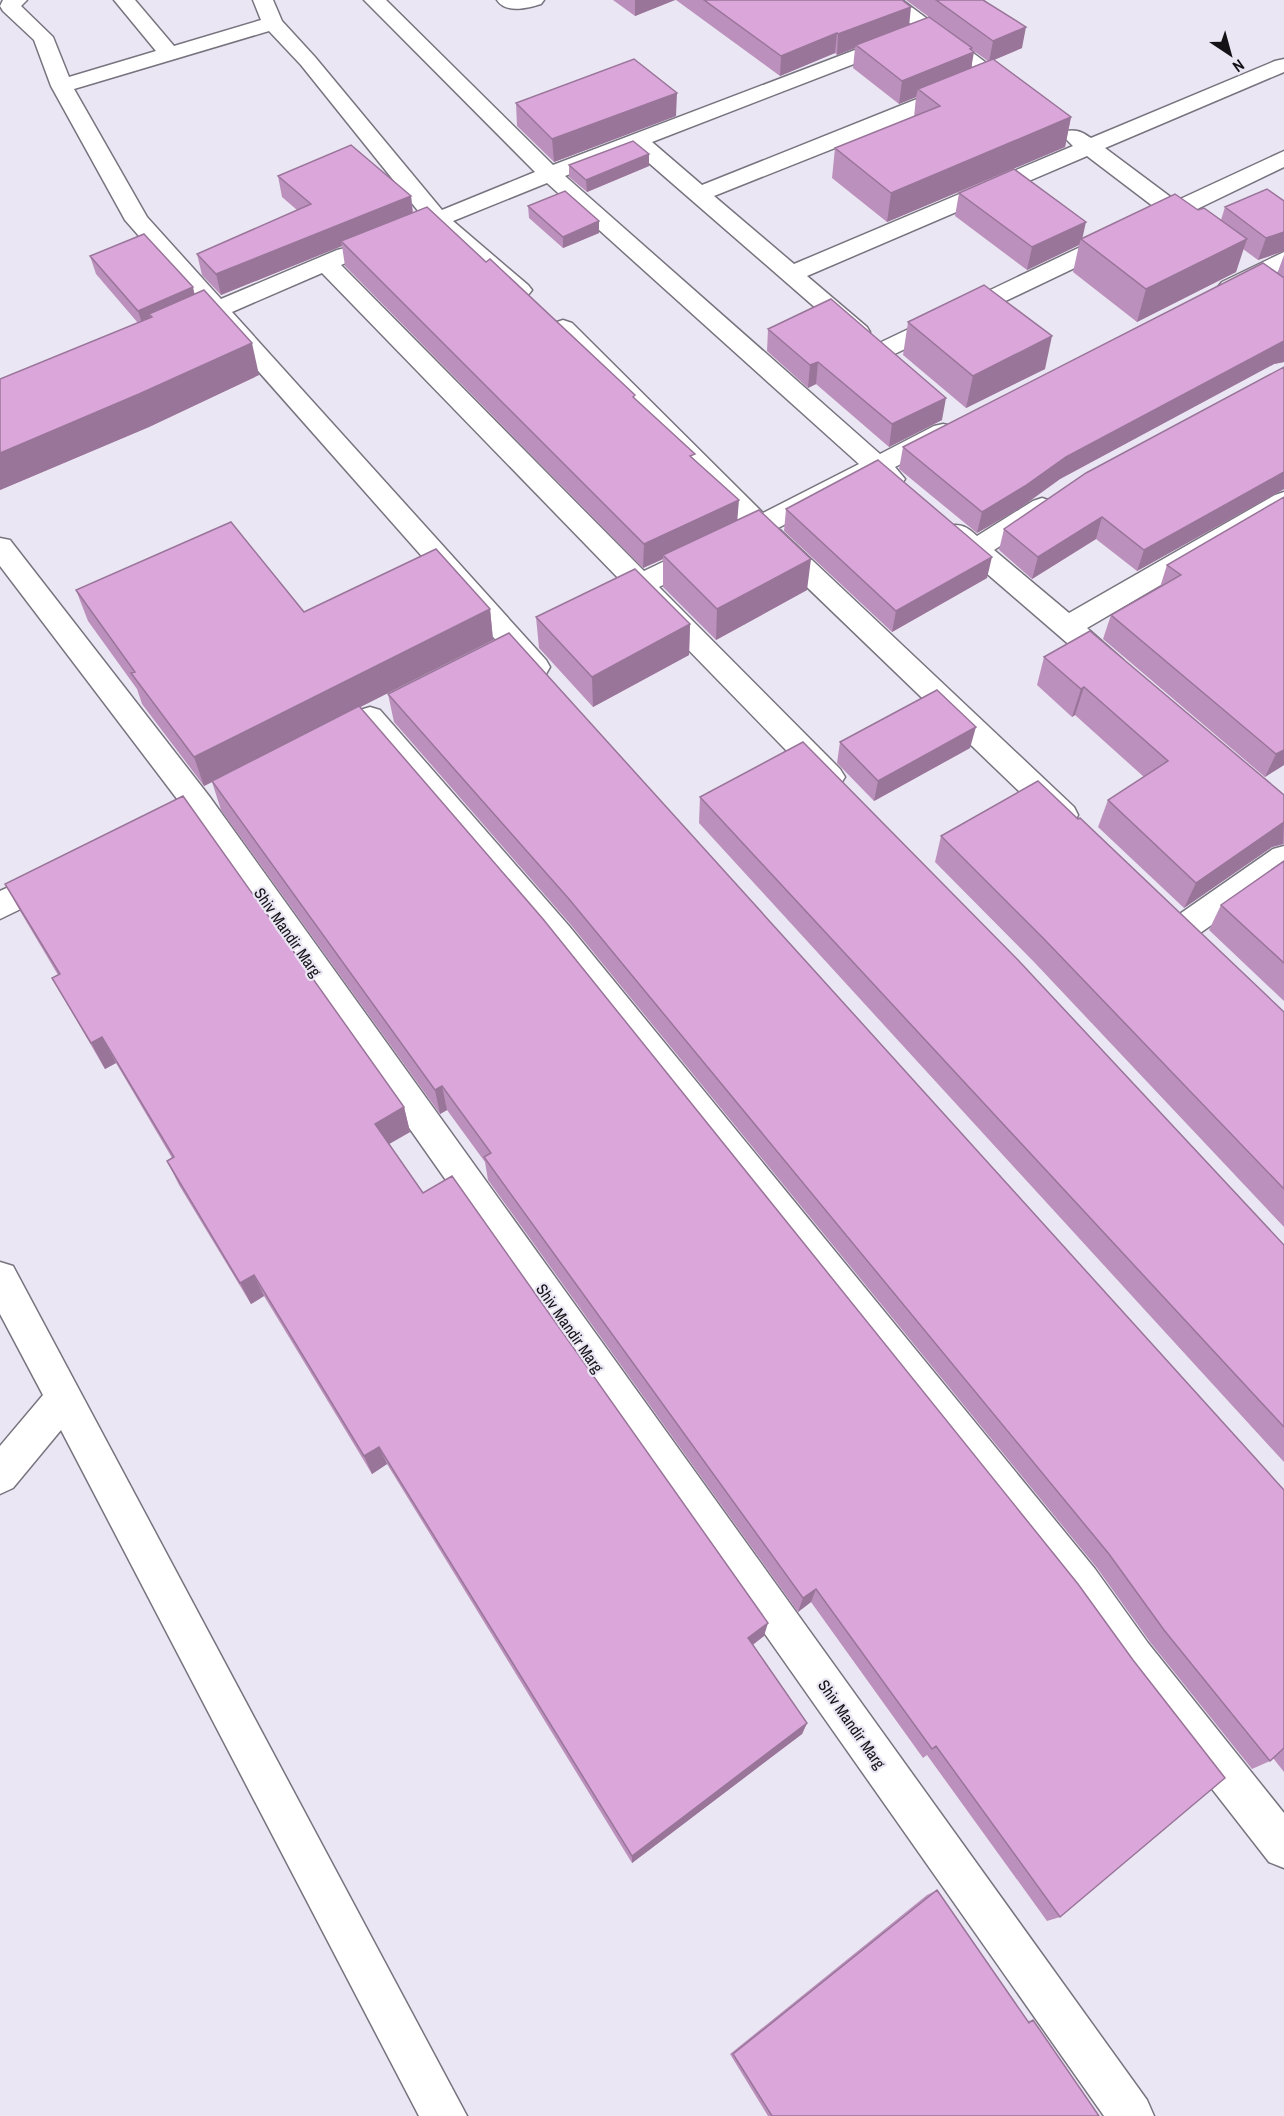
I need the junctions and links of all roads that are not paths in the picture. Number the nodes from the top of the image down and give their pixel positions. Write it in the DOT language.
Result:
graph roads {
  1 [pos="17,0"];
  2 [pos="124,0"];
  3 [pos="374,0"];
  4 [pos="507,0"];
  5 [pos="534,0"];
  6 [pos="889,0"];
  7 [pos="268,11"];
  8 [pos="928,28"];
  9 [pos="169,53"];
  10 [pos="1282,65"];
  11 [pos="993,76"];
  12 [pos="62,86"];
  13 [pos="1032,105"];
  14 [pos="1060,126"];
  15 [pos="637,141"];
  16 [pos="1089,147"];
  17 [pos="1284,158"];
  18 [pos="550,174"];
  19 [pos="699,194"];
  20 [pos="1174,210"];
  21 [pos="438,220"];
  22 [pos="397,236"];
  23 [pos="1211,238"];
  24 [pos="366,248"];
  25 [pos="1284,259"];
  26 [pos="324,263"];
  27 [pos="791,274"];
  28 [pos="1205,300"];
  29 [pos="216,309"];
  30 [pos="173,328"];
  31 [pos="953,414"];
  32 [pos="877,467"];
  33 [pos="1063,492"];
  34 [pos="913,496"];
  35 [pos="1284,501"];
  36 [pos="940,519"];
  37 [pos="760,526"];
  38 [pos="0,547"];
  39 [pos="976,549"];
  40 [pos="642,585"];
  41 [pos="579,613"];
  42 [pos="1067,627"];
  43 [pos="1130,682"];
  44 [pos="556,689"];
  45 [pos="371,718"];
  46 [pos="848,796"];
  47 [pos="1078,830"];
  48 [pos="1284,858"];
  49 [pos="73,868"];
  50 [pos="0,906"];
  51 [pos="1182,929"];
  52 [pos="0,1278"];
  53 [pos="63,1399"];
  54 [pos="0,1475"];
  55 [pos="1284,1847"];
  56 [pos="444,2116"];
  57 [pos="1131,2116"];
  1 -- 12 [label="street"];
  2 -- 9 [label="street"];
  3 -- 18 [label="street"];
  4 -- 5 [label="street"];
  6 -- 8 [label="street"];
  7 -- 9 [label="street"];
  7 -- 21 [label="street"];
  8 -- 11 [label="street"];
  8 -- 15 [label="street"];
  9 -- 12 [label="street"];
  10 -- 16 [label="street"];
  11 -- 13 [label="street"];
  11 -- 19 [label="street"];
  12 -- 29 [label="street"];
  14 -- 16 [label="street"];
  15 -- 18 [label="street"];
  15 -- 19 [label="street"];
  16 -- 20 [label="street"];
  16 -- 27 [label="street"];
  17 -- 20 [label="street"];
  18 -- 21 [label="street"];
  18 -- 32 [label="street"];
  19 -- 27 [label="street"];
  20 -- 23 [label="street"];
  20 -- 27 [label="street"];
  21 -- 22 [label="street"];
  21 -- 37 [label="street"];
  24 -- 26 [label="street"];
  25 -- 28 [label="street"];
  26 -- 29 [label="street"];
  26 -- 40 [label="street"];
  29 -- 30 [label="street"];
  29 -- 44 [label="street"];
  31 -- 32 [label="street"];
  32 -- 34 [label="street"];
  32 -- 37 [label="street"];
  33 -- 39 [label="street"];
  35 -- 42 [label="street"];
  36 -- 39 [label="street"];
  37 -- 40 [label="street"];
  37 -- 47 [label="street"];
  38 -- 57 [label="street, Shiv Mandir Marg"];
  39 -- 42 [label="street"];
  40 -- 41 [label="street"];
  40 -- 46 [label="street"];
  42 -- 43 [label="street"];
  45 -- 55 [label="street"];
  48 -- 51 [label="street"];
  49 -- 50 [label="street"];
  52 -- 53 [label="street"];
  53 -- 54 [label="street"];
  53 -- 56 [label="street"];
}
